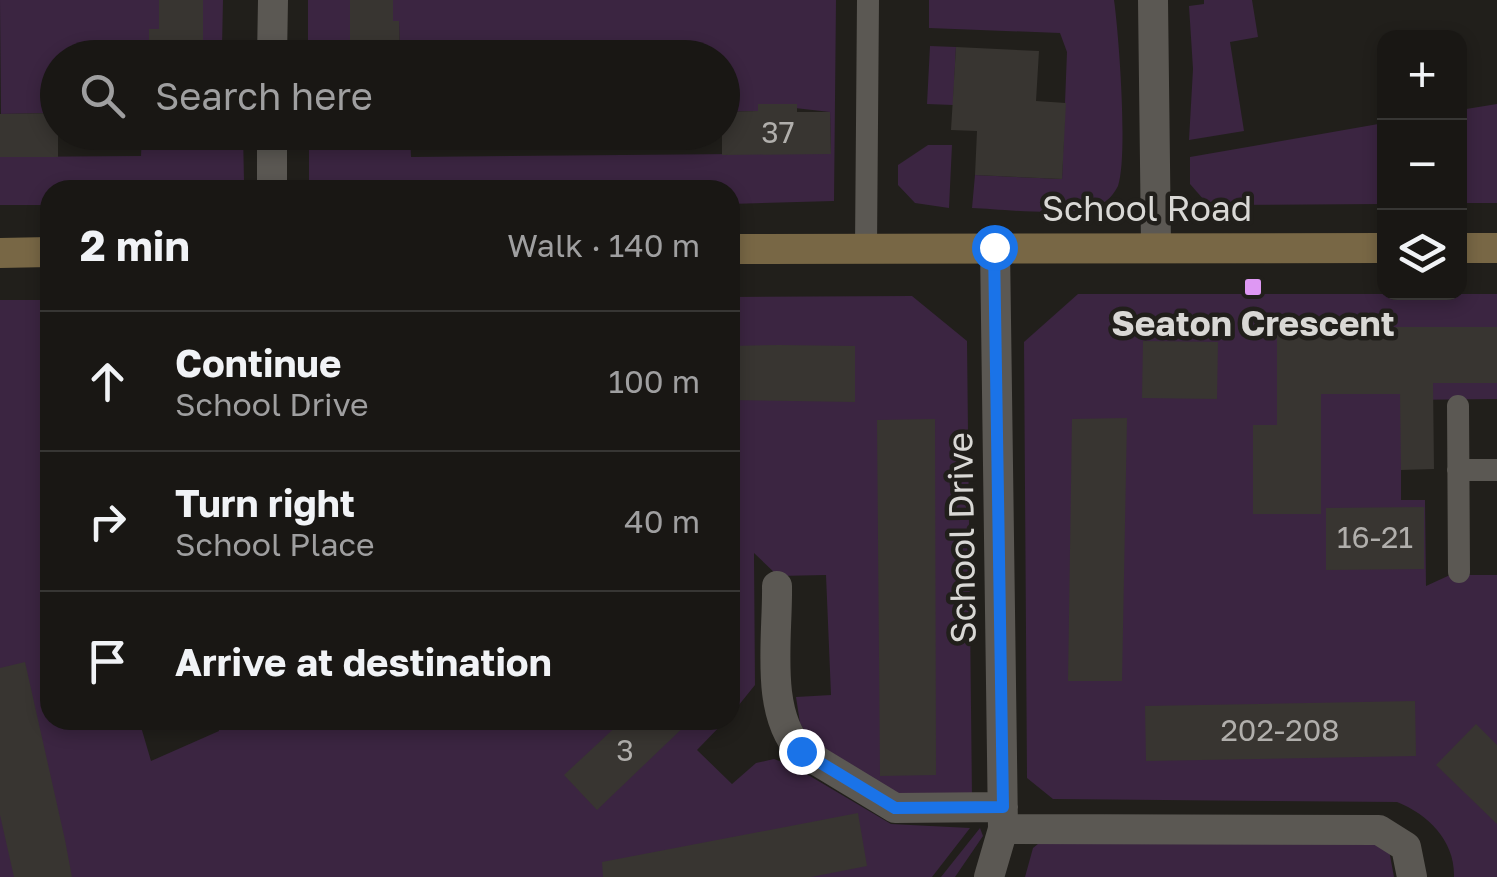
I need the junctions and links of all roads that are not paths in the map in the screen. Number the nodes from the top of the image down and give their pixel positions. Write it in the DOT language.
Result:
graph roads {
  1 [pos="272,0"];
  2 [pos="868,0"];
  3 [pos="1152,0"];
  4 [pos="272,40"];
  5 [pos="272,150"];
  6 [pos="272,180"];
  7 [pos="1156,245"];
  8 [pos="994,247"];
  9 [pos="866,248"];
  10 [pos="1377,248"];
  11 [pos="1467,248"];
  12 [pos="1497,248"];
  13 [pos="740,249"];
  14 [pos="0,252"];
  15 [pos="40,252"];
  16 [pos="1458,406"];
  17 [pos="1458,470"];
  18 [pos="1497,470"];
  19 [pos="1460,572"];
  20 [pos="777,586"];
  21 [pos="1003,818"];
  22 [pos="989,877"];
  23 [pos="1412,877"];
  1 -- 4 [label="street"];
  2 -- 9 [label="lane"];
  3 -- 7 [label="street"];
  5 -- 6 [label="street"];
  7 -- 8 [label="street, School Road"];
  7 -- 10 [label="street, School Road"];
  8 -- 9 [label="street, School Road"];
  8 -- 21 [label="street, School Drive"];
  9 -- 13 [label="street, School Road"];
  11 -- 12 [label="street"];
  14 -- 15 [label="street"];
  16 -- 17 [label="lane"];
  17 -- 18 [label="lane"];
  17 -- 19 [label="lane"];
  20 -- 21 [label="street"];
  21 -- 22 [label="street, School Drive"];
  21 -- 23 [label="street"];
}
